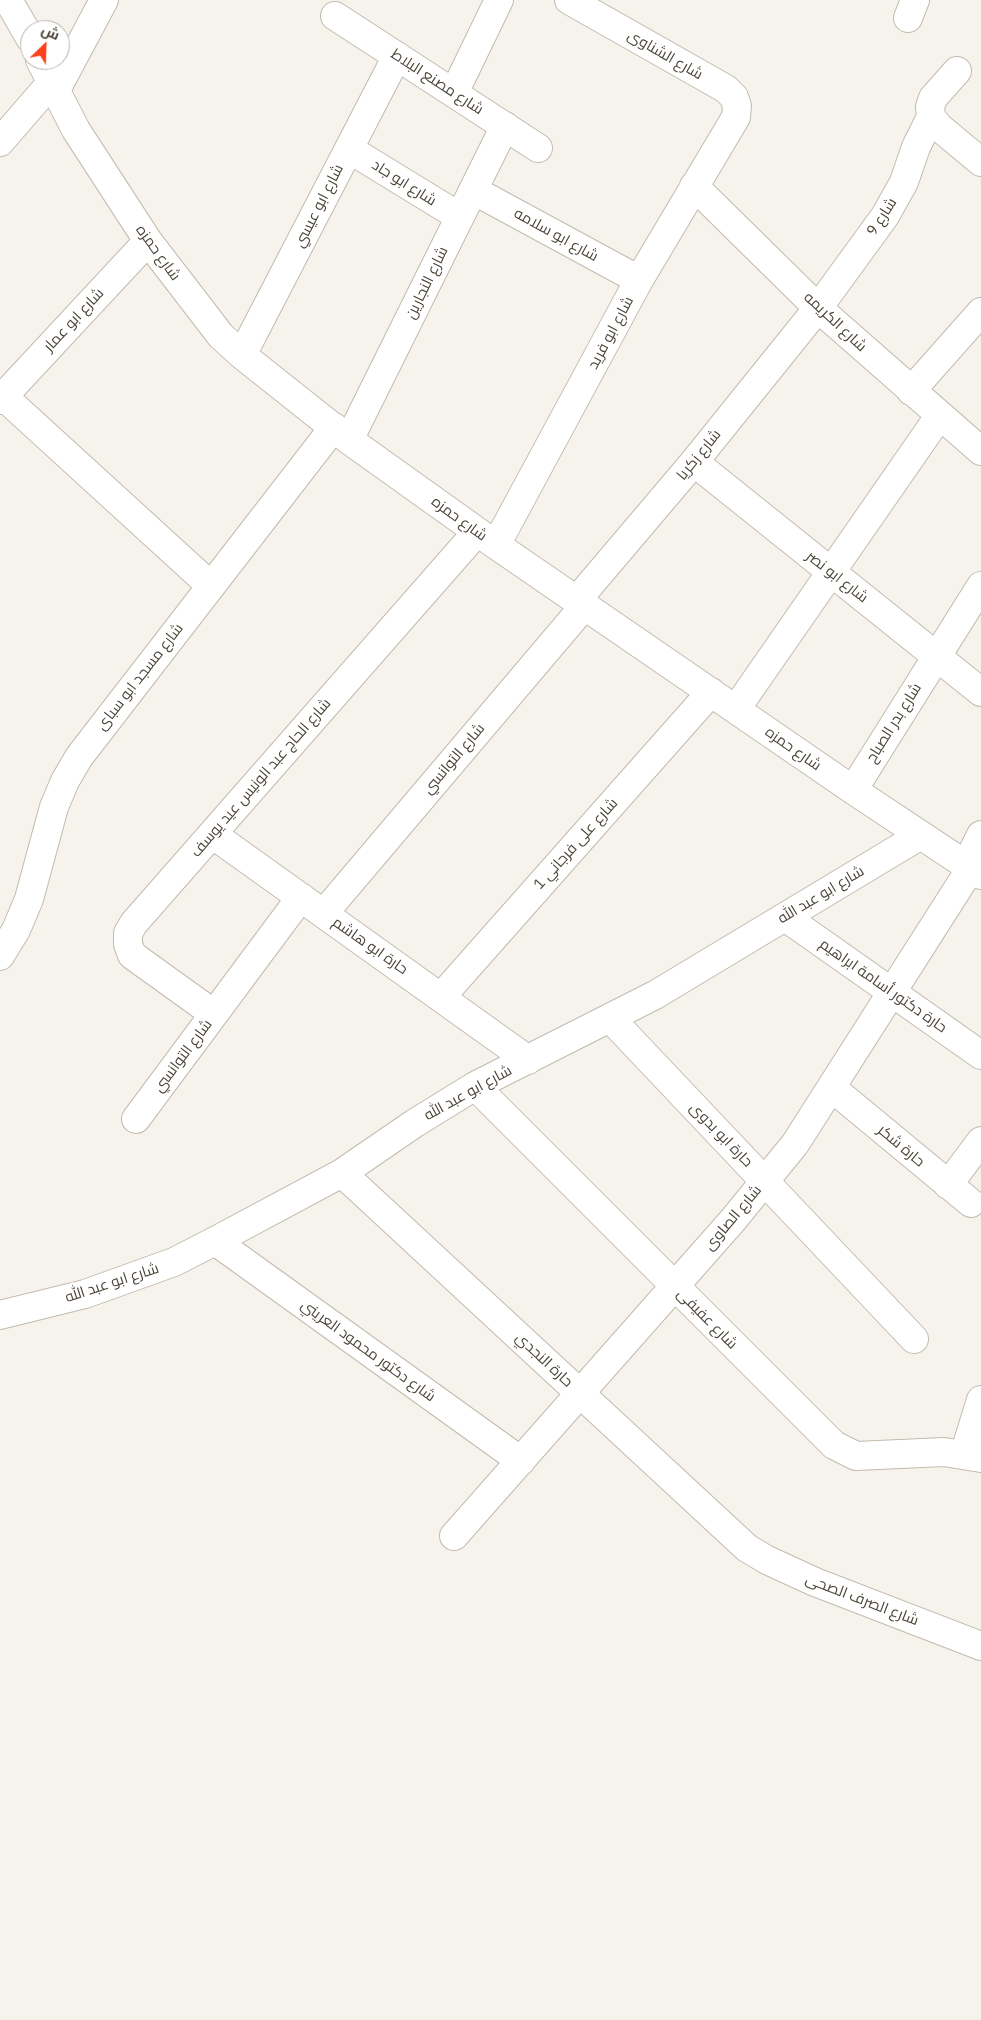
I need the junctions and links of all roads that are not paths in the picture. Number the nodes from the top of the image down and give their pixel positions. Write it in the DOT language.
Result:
graph roads {
  1 [pos="8,0"];
  2 [pos="104,0"];
  3 [pos="499,0"];
  4 [pos="569,0"];
  5 [pos="335,16"];
  6 [pos="20,21"];
  7 [pos="397,56"];
  8 [pos="957,71"];
  9 [pos="49,78"];
  10 [pos="454,93"];
  11 [pos="931,117"];
  12 [pos="731,125"];
  13 [pos="505,126"];
  14 [pos="0,142"];
  15 [pos="538,148"];
  16 [pos="349,149"];
  17 [pos="981,162"];
  18 [pos="694,186"];
  19 [pos="473,190"];
  20 [pos="460,217"];
  21 [pos="148,240"];
  22 [pos="639,280"];
  23 [pos="818,308"];
  24 [pos="981,312"];
  25 [pos="242,355"];
  26 [pos="911,391"];
  27 [pos="2,398"];
  28 [pos="940,415"];
  29 [pos="342,433"];
  30 [pos="981,451"];
  31 [pos="694,462"];
  32 [pos="486,538"];
  33 [pos="831,572"];
  34 [pos="211,586"];
  35 [pos="981,586"];
  36 [pos="581,602"];
  37 [pos="936,655"];
  38 [pos="711,692"];
  39 [pos="981,692"];
  40 [pos="736,709"];
  41 [pos="853,790"];
  42 [pos="212,834"];
  43 [pos="921,835"];
  44 [pos="981,835"];
  45 [pos="973,869"];
  46 [pos="301,897"];
  47 [pos="324,913"];
  48 [pos="785,917"];
  49 [pos="0,956"];
  50 [pos="892,994"];
  51 [pos="441,997"];
  52 [pos="214,1014"];
  53 [pos="610,1018"];
  54 [pos="981,1055"];
  55 [pos="528,1060"];
  56 [pos="475,1086"];
  57 [pos="832,1088"];
  58 [pos="136,1119"];
  59 [pos="981,1141"];
  60 [pos="342,1173"];
  61 [pos="764,1180"];
  62 [pos="948,1185"];
  63 [pos="971,1204"];
  64 [pos="215,1241"];
  65 [pos="675,1287"];
  66 [pos="0,1315"];
  67 [pos="914,1339"];
  68 [pos="581,1394"];
  69 [pos="981,1400"];
  70 [pos="972,1456"];
  71 [pos="521,1461"];
  72 [pos="454,1536"];
  73 [pos="747,1548"];
  74 [pos="981,1646"];
  1 -- 6 [label="street"];
  2 -- 9 [label="street"];
  3 -- 10 [label="street"];
  4 -- 12 [label="street, شارع الشناوى"];
  5 -- 7 [label="street, شارع مصنع البلاط"];
  7 -- 10 [label="street, شارع مصنع البلاط"];
  7 -- 16 [label="street, شارع ابو عيسي"];
  8 -- 11 [label="street, شارع 9"];
  9 -- 14 [label="street"];
  9 -- 21 [label="street, شارع حمزه"];
  10 -- 13 [label="street, شارع مصنع البلاط"];
  11 -- 17 [label="street"];
  11 -- 23 [label="street, شارع 9"];
  12 -- 18 [label="street, شارع ابو فريد"];
  13 -- 15 [label="street, شارع مصنع البلاط"];
  13 -- 19 [label="street, شارع النجارين"];
  16 -- 20 [label="street, شارع ابو جاد"];
  16 -- 25 [label="street, شارع ابو عيسي"];
  18 -- 22 [label="street, شارع ابو فريد"];
  18 -- 23 [label="street, شارع الكريمه"];
  19 -- 20 [label="street, شارع النجارين"];
  19 -- 22 [label="street, شارع ابو سلامه"];
  20 -- 29 [label="street, شارع النجارين"];
  21 -- 25 [label="street, شارع حمزه"];
  21 -- 27 [label="street, شارع ابو عمار"];
  22 -- 32 [label="street, شارع ابو فريد"];
  23 -- 26 [label="street, شارع الكريمه"];
  23 -- 31 [label="street, شارع زكريا"];
  24 -- 26 [label="street"];
  25 -- 29 [label="street, شارع حمزه"];
  26 -- 28 [label="street, شارع الكريمه"];
  27 -- 34 [label="street"];
  28 -- 30 [label="street, شارع الكريمه"];
  28 -- 33 [label="street"];
  29 -- 32 [label="street, شارع حمزه"];
  29 -- 34 [label="street, شارع مسجد ابو سباى"];
  31 -- 33 [label="street, شارع ابو نصر"];
  31 -- 36 [label="street, شارع زكريا"];
  32 -- 36 [label="street, شارع حمزه"];
  32 -- 42 [label="street, شارع الحاج عبد الونيس عيد يوسف"];
  33 -- 37 [label="street, شارع ابو نصر"];
  33 -- 40 [label="street"];
  34 -- 49 [label="street, شارع مسجد ابو سباى"];
  35 -- 37 [label="street, شارع بدر الصباح"];
  36 -- 38 [label="street, شارع حمزه"];
  36 -- 47 [label="street, شارع التوانسي"];
  37 -- 39 [label="street, شارع ابو نصر"];
  37 -- 41 [label="street, شارع بدر الصباح"];
  38 -- 40 [label="street, شارع حمزه"];
  38 -- 51 [label="street, شارع على فرجاني 1"];
  40 -- 41 [label="street, شارع حمزه"];
  41 -- 43 [label="street, شارع حمزه"];
  42 -- 46 [label="street, حارة ابو هاشم"];
  42 -- 52 [label="street, شارع الحاج عبد الونيس عيد يوسف"];
  43 -- 45 [label="street, شارع حمزه"];
  43 -- 48 [label="street, شارع ابو عبد الله"];
  44 -- 45 [label="street, شارع الصاوى"];
  45 -- 50 [label="street, شارع الصاوى"];
  46 -- 47 [label="street, حارة ابو هاشم"];
  46 -- 52 [label="street, شارع التوانسي"];
  47 -- 51 [label="street, حارة ابو هاشم"];
  48 -- 50 [label="street, حارة دكتور أسامة ابراهيم"];
  48 -- 53 [label="street, شارع ابو عبد الله"];
  50 -- 54 [label="street, حارة دكتور أسامة ابراهيم"];
  50 -- 57 [label="street, شارع الصاوى"];
  51 -- 55 [label="street, حارة ابو هاشم"];
  52 -- 58 [label="street, شارع التوانسي"];
  53 -- 55 [label="street, شارع ابو عبد الله"];
  53 -- 61 [label="street, حارة ابو بدوى"];
  55 -- 56 [label="street, شارع ابو عبد الله"];
  56 -- 60 [label="street, شارع ابو عبد الله"];
  56 -- 65 [label="street, شارع عفيفى"];
  57 -- 61 [label="street, شارع الصاوى"];
  57 -- 62 [label="street, حارة شكر"];
  59 -- 62 [label="street"];
  60 -- 64 [label="street, شارع ابو عبد الله"];
  60 -- 68 [label="street, حارة النجدي"];
  61 -- 65 [label="street, شارع الصاوى"];
  61 -- 67 [label="street, حارة ابو بدوى"];
  62 -- 63 [label="street, حارة شكر"];
  64 -- 66 [label="street, شارع ابو عبد الله"];
  64 -- 71 [label="street, شارع دكتور محمود العريني"];
  65 -- 68 [label="street, شارع الصاوى"];
  65 -- 70 [label="street, شارع عفيفى"];
  68 -- 71 [label="street, شارع الصاوى"];
  68 -- 73 [label="street, حارة النجدي"];
  69 -- 70 [label="street"];
  71 -- 72 [label="street, شارع الصاوى"];
  73 -- 74 [label="street, شارع الصرف الصحى"];
}
